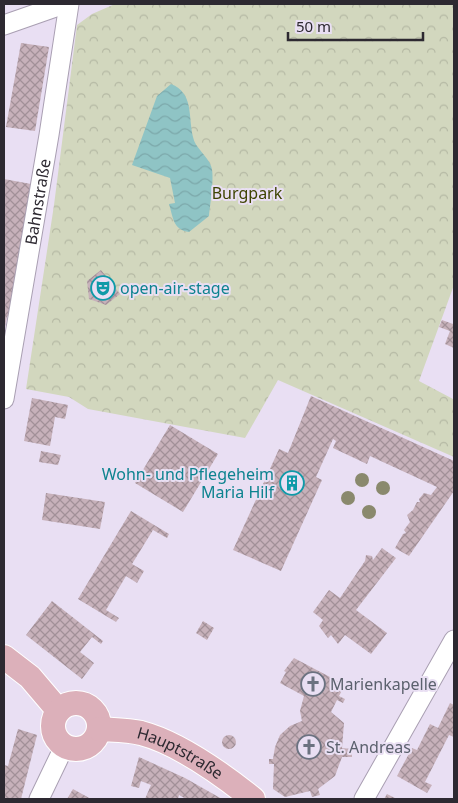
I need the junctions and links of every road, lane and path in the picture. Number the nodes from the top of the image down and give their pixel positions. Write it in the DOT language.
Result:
graph roads {
  1 [pos="64,4"];
  2 [pos="69,4"];
  3 [pos="29,9"];
  4 [pos="4,25"];
  5 [pos="4,399"];
  6 [pos="454,640"];
  7 [pos="4,656"];
  8 [pos="58,710"];
  9 [pos="99,729"];
  10 [pos="64,747"];
  11 [pos="39,799"];
  12 [pos="253,799"];
  13 [pos="364,799"];
  1 -- 3 [label="street"];
  2 -- 5 [label="street, Bahnstraße"];
  3 -- 4 [label="street"];
  6 -- 13 [label="street"];
  7 -- 8 [label="main road"];
  8 -- 9 [label="main road"];
  8 -- 10 [label="main road"];
  9 -- 10 [label="main road"];
  9 -- 12 [label="main road, Hauptstraße"];
  10 -- 11 [label="street"];
}
